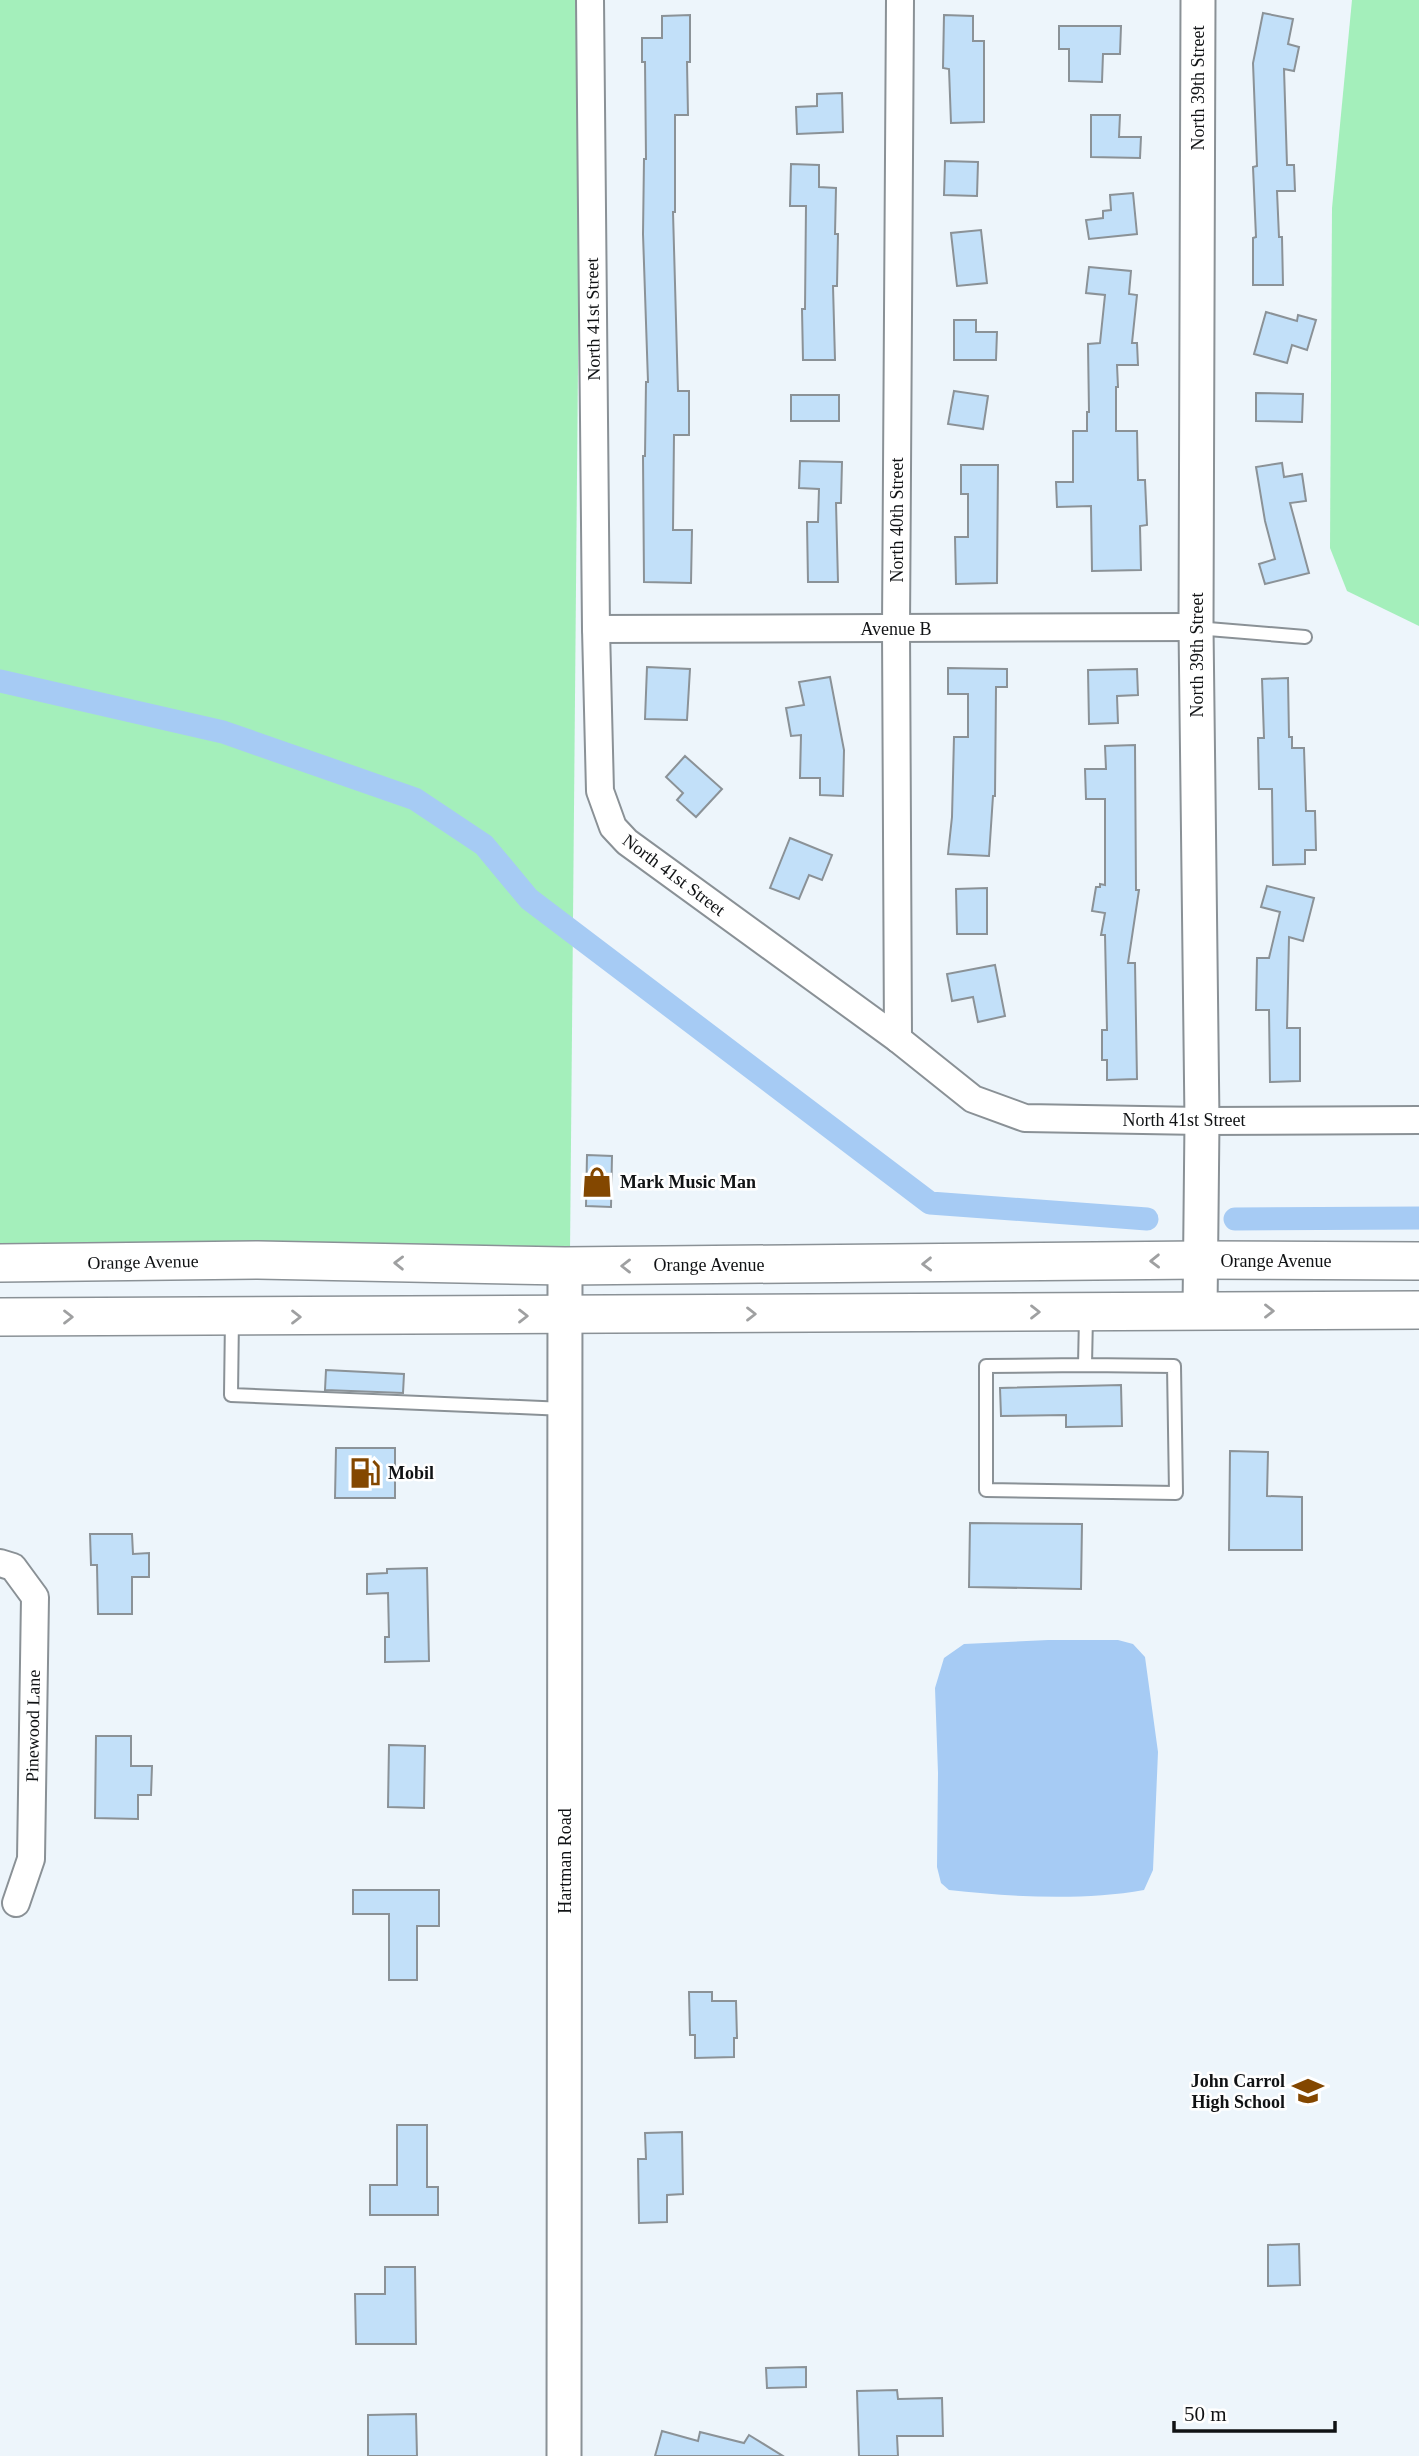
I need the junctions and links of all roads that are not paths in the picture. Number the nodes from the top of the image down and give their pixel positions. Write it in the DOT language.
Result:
graph roads {
  1 [pos="590,0"];
  2 [pos="900,0"];
  3 [pos="1198,0"];
  4 [pos="1196,628"];
  5 [pos="596,629"];
  6 [pos="896,629"];
  7 [pos="1305,637"];
  8 [pos="898,1039"];
  9 [pos="1419,1120"];
  10 [pos="1202,1121"];
  11 [pos="1200,1260"];
  12 [pos="1419,1261"];
  13 [pos="0,1263"];
  14 [pos="565,1266"];
  15 [pos="1419,1310"];
  16 [pos="1200,1311"];
  17 [pos="1086,1312"];
  18 [pos="565,1316"];
  19 [pos="0,1317"];
  20 [pos="232,1317"];
  21 [pos="1085,1365"];
  22 [pos="565,1409"];
  23 [pos="0,1563"];
  24 [pos="16,1903"];
  25 [pos="564,2456"];
  1 -- 5 [label="street, North 41st Street"];
  2 -- 6 [label="street, North 40th Street"];
  3 -- 4 [label="street, North 39th Street"];
  4 -- 6 [label="street, Avenue B"];
  4 -- 7 [label="lane"];
  4 -- 10 [label="street, North 39th Street"];
  5 -- 6 [label="street, Avenue B"];
  5 -- 8 [label="street, North 41st Street"];
  6 -- 8 [label="street, North 40th Street"];
  8 -- 10 [label="street, North 41st Street"];
  9 -- 10 [label="street, North 41st Street"];
  10 -- 11 [label="street, North 39th Street"];
  11 -- 12 [label="main road, Orange Avenue"];
  11 -- 14 [label="main road, Orange Avenue, one-way"];
  11 -- 16 [label="street, North 39th Street"];
  14 -- 13 [label="main road, Orange Avenue, one-way"];
  14 -- 18 [label="street, Hartman Road"];
  16 -- 15 [label="main road, one-way"];
  16 -- 17 [label="main road"];
  18 -- 17 [label="main road, one-way"];
  17 -- 21 [label="lane"];
  20 -- 18 [label="main road, one-way"];
  18 -- 22 [label="street, Hartman Road"];
  19 -- 20 [label="main road, one-way"];
  20 -- 22 [label="lane"];
  21 -- 21 [label="lane"];
  22 -- 25 [label="street, Hartman Road"];
  23 -- 24 [label="street, Pinewood Lane"];
}
